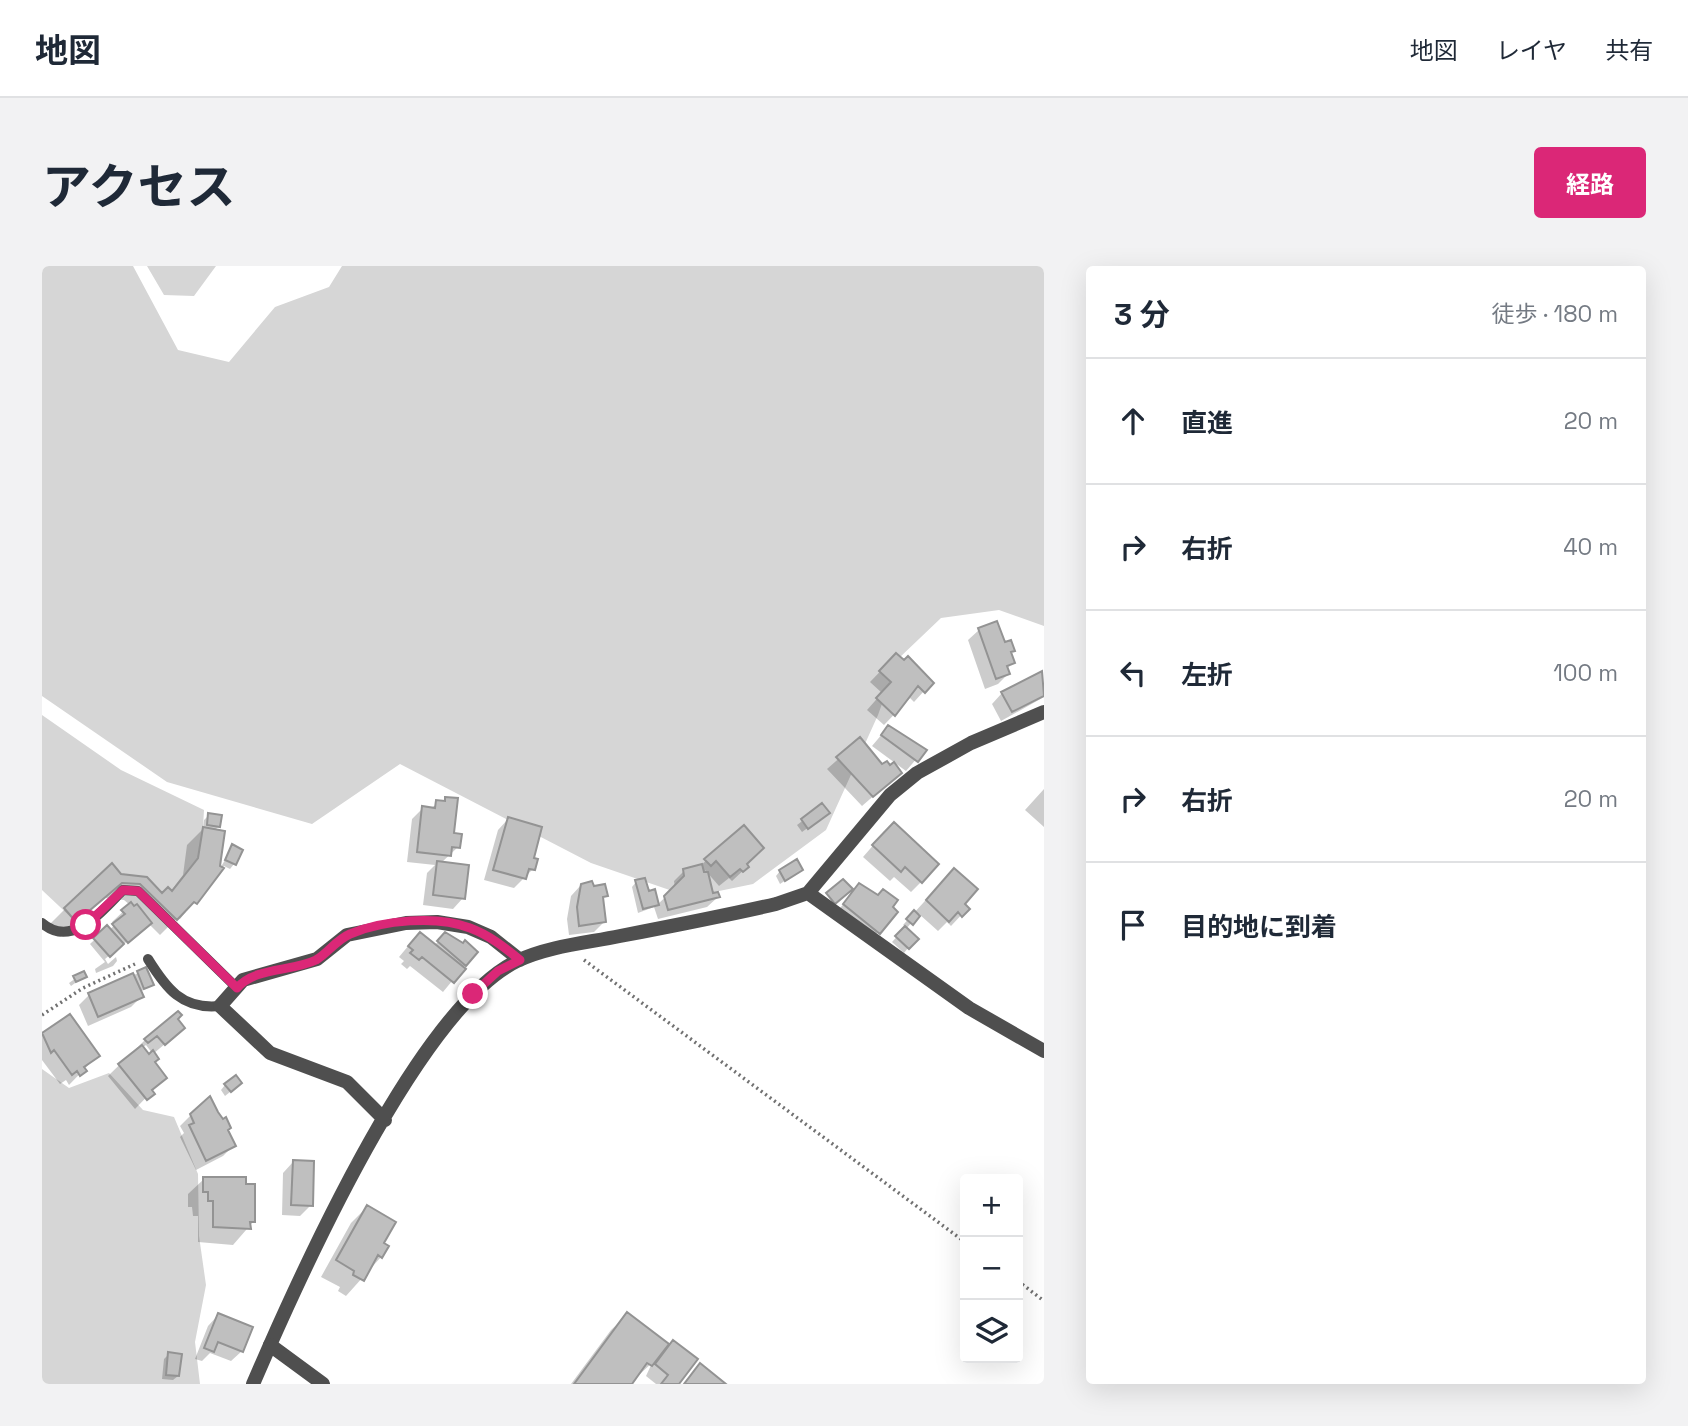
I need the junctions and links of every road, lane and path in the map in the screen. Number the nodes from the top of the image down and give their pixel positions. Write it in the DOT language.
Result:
graph roads {
  1 [pos="1044,712"];
  2 [pos="808,892"];
  3 [pos="42,923"];
  4 [pos="565,946"];
  5 [pos="148,959"];
  6 [pos="520,960"];
  7 [pos="237,988"];
  8 [pos="220,1006"];
  9 [pos="42,1015"];
  10 [pos="1044,1051"];
  11 [pos="385,1120"];
  12 [pos="960,1238"];
  13 [pos="1023,1285"];
  14 [pos="1044,1301"];
  15 [pos="270,1345"];
  16 [pos="253,1384"];
  17 [pos="323,1384"];
  1 -- 2 [label="street"];
  2 -- 4 [label="street"];
  2 -- 10 [label="street"];
  3 -- 7 [label="lane"];
  4 -- 6 [label="street"];
  4 -- 12 [label="path"];
  5 -- 8 [label="lane"];
  5 -- 9 [label="path"];
  6 -- 7 [label="street"];
  6 -- 11 [label="street"];
  7 -- 8 [label="street"];
  8 -- 11 [label="street"];
  11 -- 15 [label="street"];
  13 -- 14 [label="path"];
  15 -- 16 [label="street"];
  15 -- 17 [label="street"];
}
